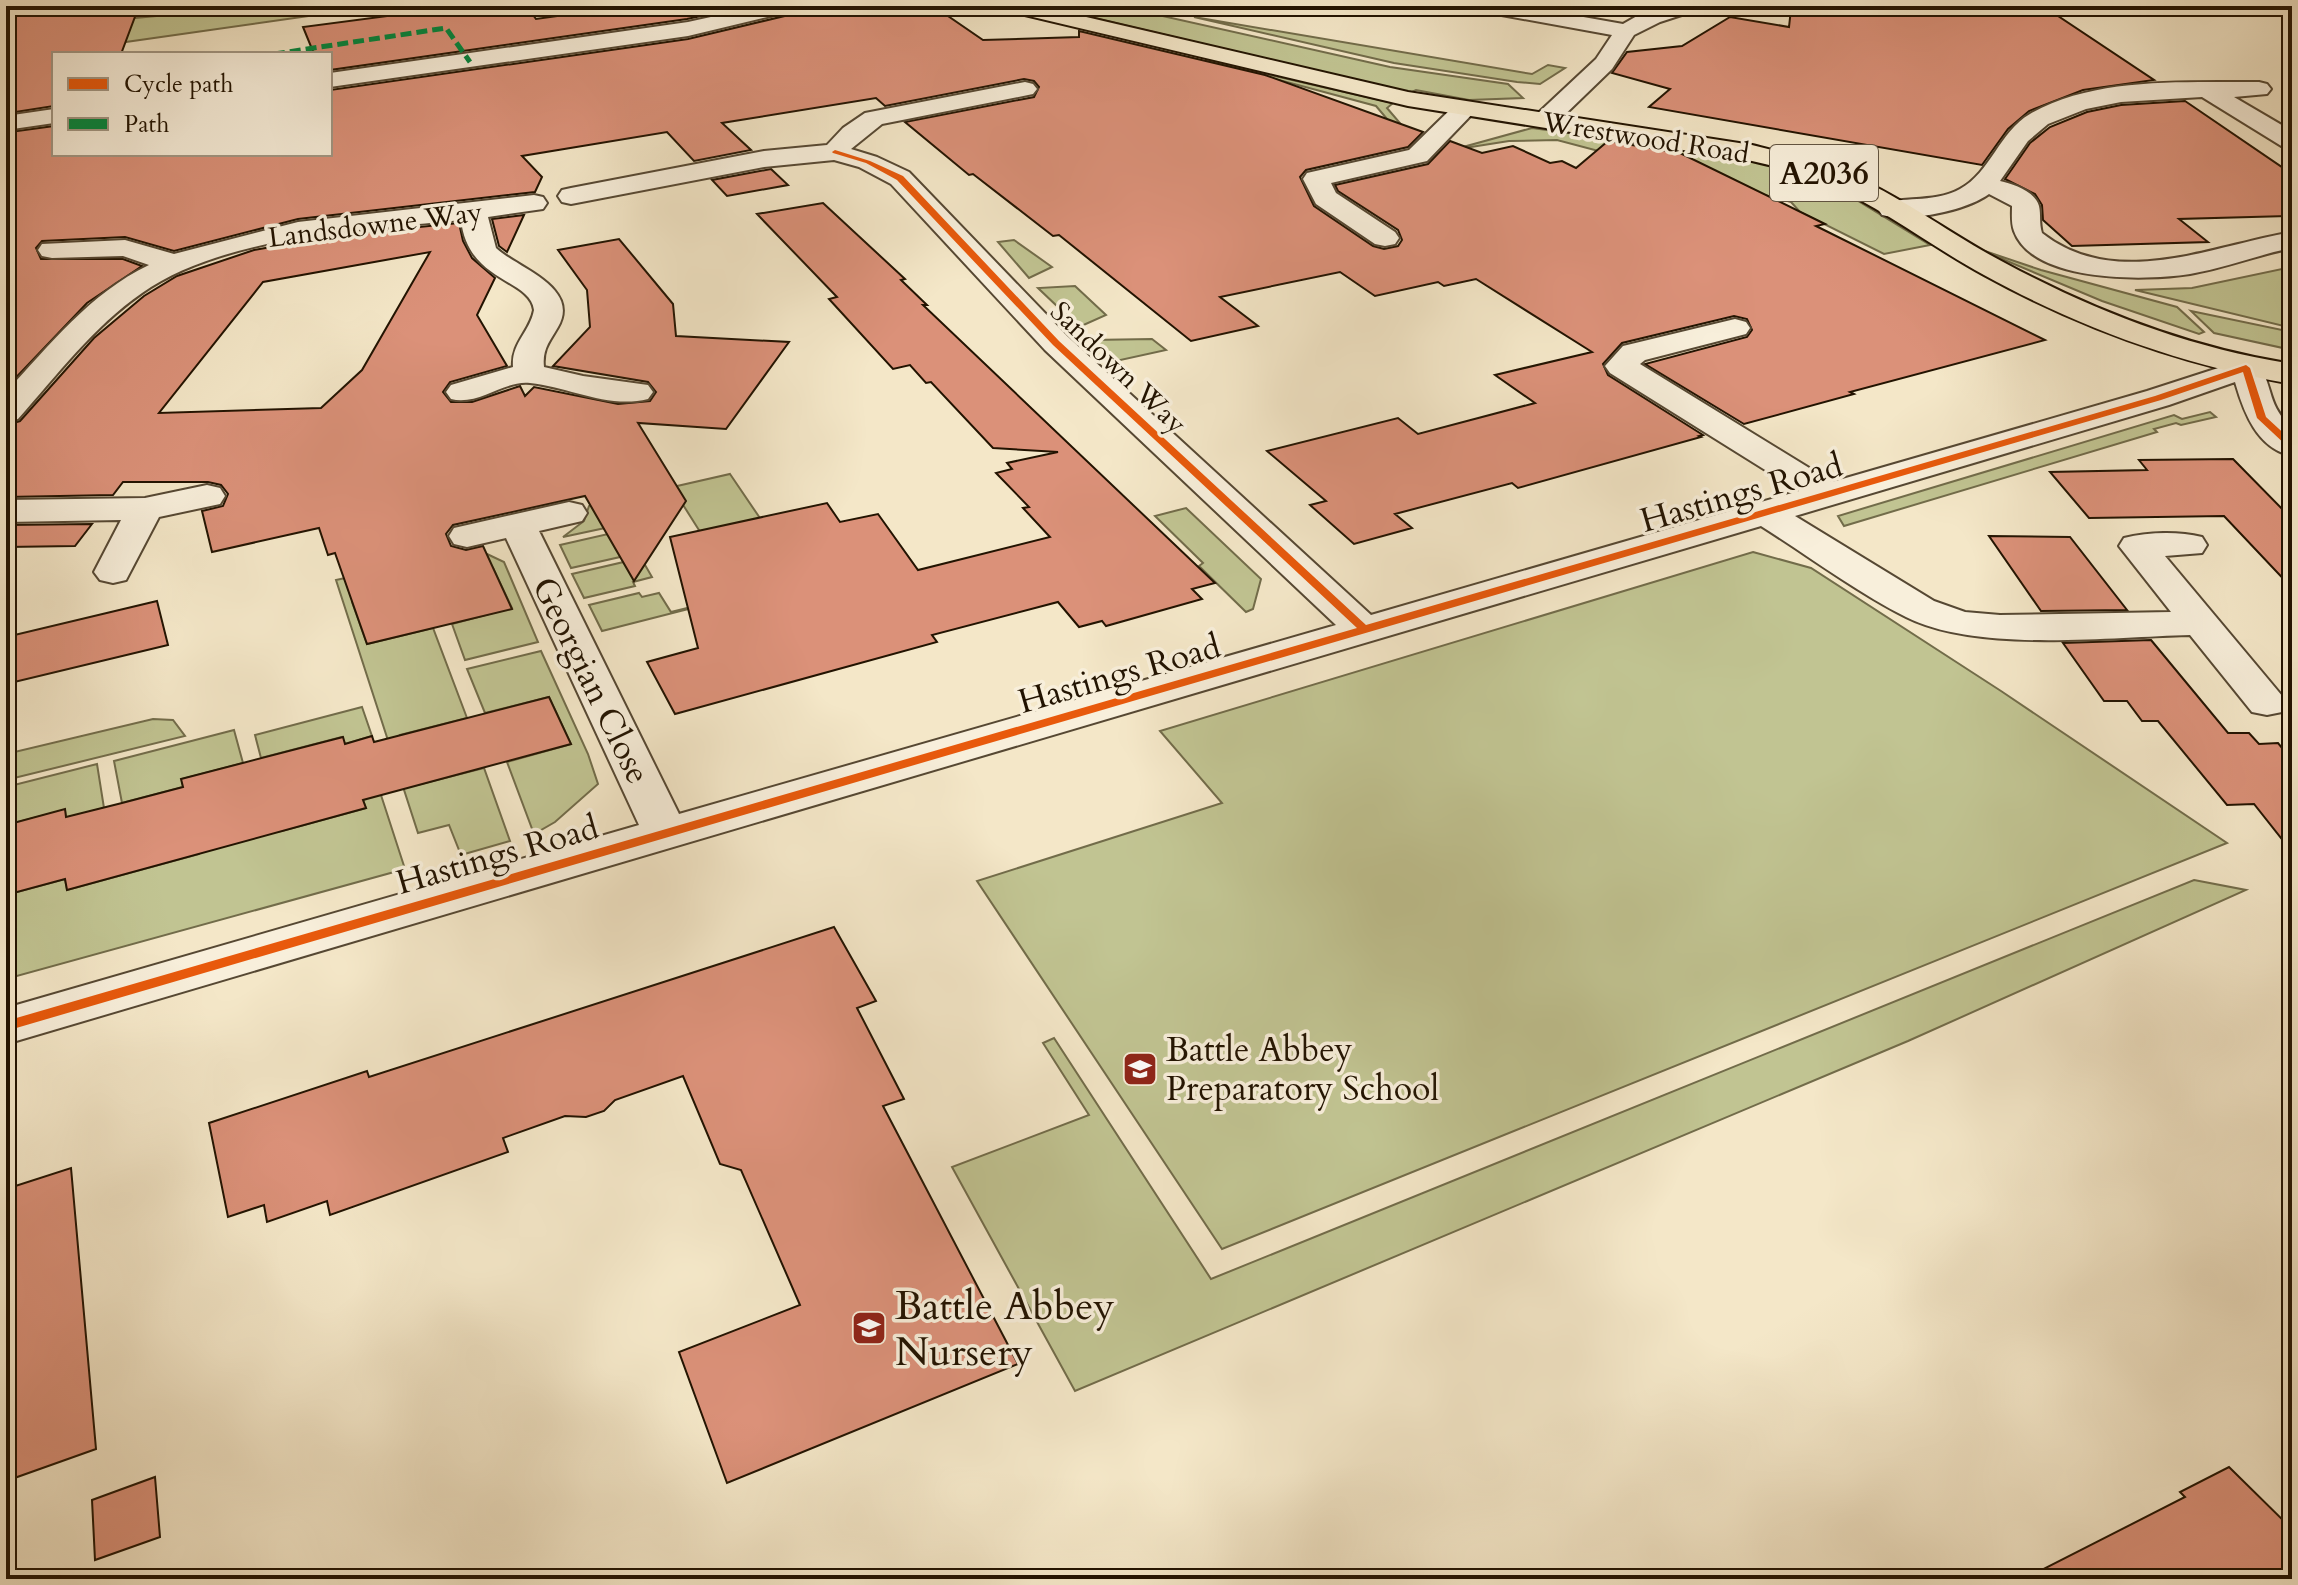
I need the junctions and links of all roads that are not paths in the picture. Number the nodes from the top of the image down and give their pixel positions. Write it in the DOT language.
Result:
graph roads {
  1 [pos="789,6"];
  2 [pos="1012,6"];
  3 [pos="1485,6"];
  4 [pos="1690,6"];
  5 [pos="1626,31"];
  6 [pos="332,80"];
  7 [pos="2259,89"];
  8 [pos="2207,90"];
  9 [pos="1051,96"];
  10 [pos="1465,109"];
  11 [pos="52,116"];
  12 [pos="1544,121"];
  13 [pos="6,123"];
  14 [pos="2292,142"];
  15 [pos="835,152"];
  16 [pos="614,162"];
  17 [pos="633,184"];
  18 [pos="1983,184"];
  19 [pos="571,196"];
  20 [pos="534,203"];
  21 [pos="1892,209"];
  22 [pos="474,212"];
  23 [pos="157,225"];
  24 [pos="1385,238"];
  25 [pos="2292,240"];
  26 [pos="125,248"];
  27 [pos="52,250"];
  28 [pos="172,263"];
  29 [pos="1732,335"];
  30 [pos="2246,368"];
  31 [pos="529,372"];
  32 [pos="2292,374"];
  33 [pos="462,392"];
  34 [pos="637,392"];
  35 [pos="6,412"];
  36 [pos="2292,446"];
  37 [pos="1829,495"];
  38 [pos="207,496"];
  39 [pos="145,509"];
  40 [pos="6,511"];
  41 [pos="569,513"];
  42 [pos="1766,513"];
  43 [pos="518,525"];
  44 [pos="467,536"];
  45 [pos="2189,545"];
  46 [pos="113,572"];
  47 [pos="2201,623"];
  48 [pos="1365,630"];
  49 [pos="2267,703"];
  50 [pos="666,834"];
  51 [pos="6,1026"];
  1 -- 6 [label="street"];
  2 -- 10 [label="main road, Wrestwood Road / A2036"];
  3 -- 5 [label="street"];
  4 -- 5 [label="street"];
  5 -- 12 [label="street"];
  7 -- 8 [label="street"];
  8 -- 14 [label="street"];
  8 -- 18 [label="street"];
  9 -- 15 [label="street"];
  10 -- 12 [label="main road, Wrestwood Road / A2036"];
  10 -- 24 [label="street"];
  11 -- 13 [label="street"];
  12 -- 21 [label="main road, Wrestwood Road / A2036"];
  15 -- 17 [label="street, Sandown Way"];
  15 -- 48 [label="street, Sandown Way"];
  16 -- 17 [label="street"];
  17 -- 19 [label="street, Sandown Way"];
  18 -- 21 [label="street"];
  18 -- 25 [label="street"];
  20 -- 22 [label="street, Landsdowne Way"];
  21 -- 30 [label="main road, Wrestwood Road / A2036"];
  22 -- 28 [label="street, Landsdowne Way"];
  22 -- 31 [label="street"];
  23 -- 26 [label="street"];
  26 -- 27 [label="street"];
  26 -- 28 [label="street"];
  28 -- 35 [label="street, Landsdowne Way"];
  29 -- 37 [label="street"];
  30 -- 32 [label="main road, Hastings Road / A2036"];
  30 -- 36 [label="street"];
  30 -- 37 [label="street, Hastings Road"];
  31 -- 33 [label="street"];
  31 -- 34 [label="street"];
  37 -- 42 [label="street, Hastings Road"];
  38 -- 39 [label="street"];
  39 -- 40 [label="street"];
  39 -- 46 [label="street"];
  41 -- 43 [label="street"];
  42 -- 47 [label="street"];
  42 -- 48 [label="street, Hastings Road"];
  43 -- 44 [label="street"];
  43 -- 50 [label="street, Georgian Close"];
  45 -- 47 [label="street"];
  47 -- 49 [label="street"];
  48 -- 50 [label="street, Hastings Road"];
  50 -- 51 [label="street, Hastings Road"];
}
